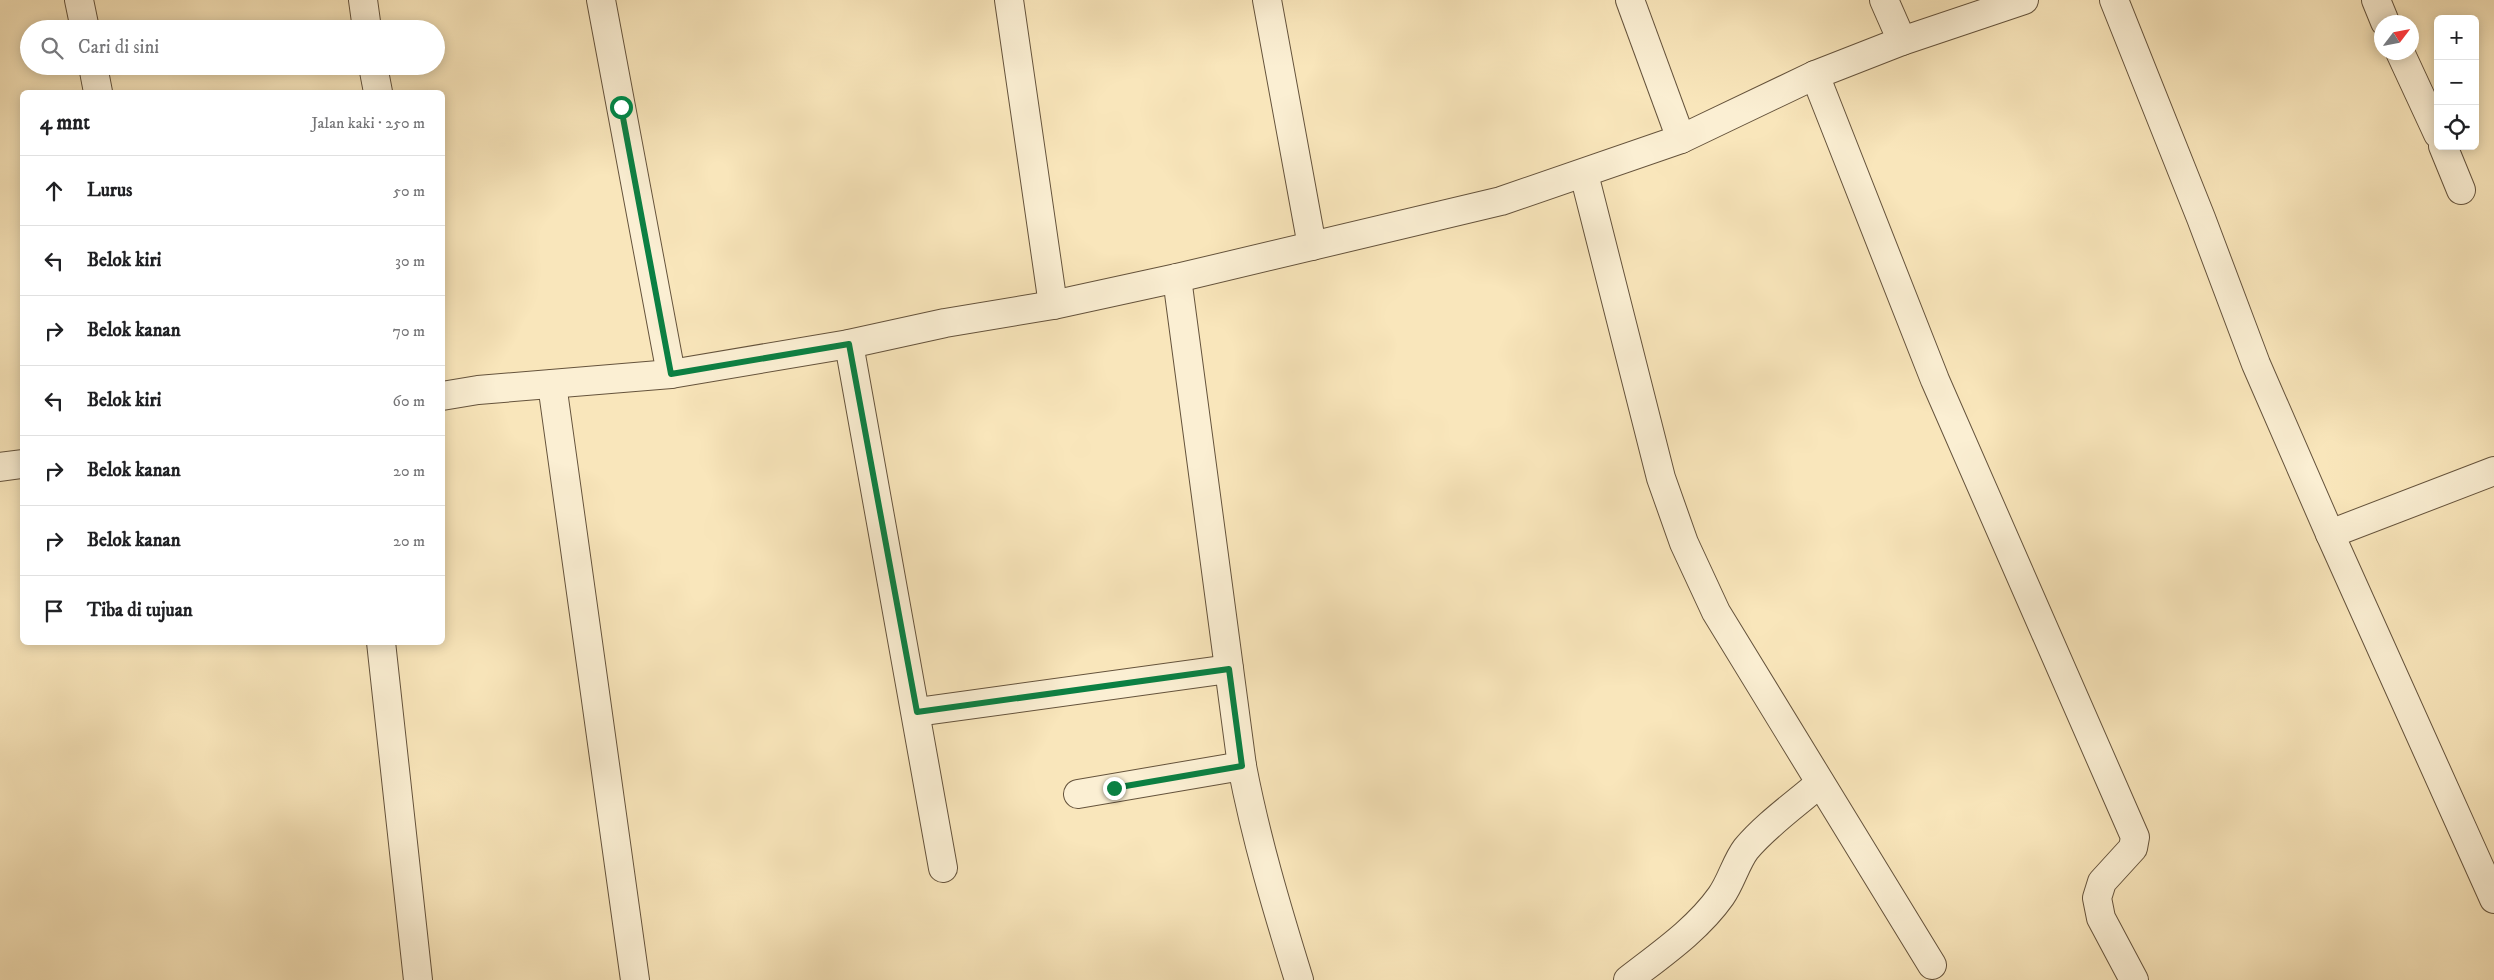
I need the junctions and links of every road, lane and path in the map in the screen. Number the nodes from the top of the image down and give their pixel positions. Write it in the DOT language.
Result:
graph roads {
  1 [pos="80,0"];
  2 [pos="363,0"];
  3 [pos="601,0"];
  4 [pos="1010,0"];
  5 [pos="1267,0"];
  6 [pos="1630,0"];
  7 [pos="1884,0"];
  8 [pos="2024,0"];
  9 [pos="2114,0"];
  10 [pos="2376,0"];
  11 [pos="2382,15"];
  12 [pos="83,20"];
  13 [pos="366,20"];
  14 [pos="1902,41"];
  15 [pos="2404,60"];
  16 [pos="95,75"];
  17 [pos="375,75"];
  18 [pos="1815,75"];
  19 [pos="98,90"];
  20 [pos="378,90"];
  21 [pos="2434,125"];
  22 [pos="1681,139"];
  23 [pos="2445,150"];
  24 [pos="1584,174"];
  25 [pos="2461,190"];
  26 [pos="1312,246"];
  27 [pos="1177,278"];
  28 [pos="1053,304"];
  29 [pos="849,344"];
  30 [pos="671,374"];
  31 [pos="552,384"];
  32 [pos="445,396"];
  33 [pos="20,464"];
  34 [pos="0,467"];
  35 [pos="2494,471"];
  36 [pos="2330,534"];
  37 [pos="381,645"];
  38 [pos="1229,669"];
  39 [pos="917,712"];
  40 [pos="1242,766"];
  41 [pos="1820,783"];
  42 [pos="1078,794"];
  43 [pos="943,868"];
  44 [pos="2494,899"];
  45 [pos="1932,965"];
  46 [pos="418,980"];
  47 [pos="635,980"];
  48 [pos="1299,980"];
  49 [pos="1628,980"];
  50 [pos="2134,980"];
  1 -- 12 [label="street"];
  2 -- 13 [label="street"];
  3 -- 30 [label="street"];
  4 -- 28 [label="street"];
  5 -- 26 [label="street"];
  6 -- 22 [label="street"];
  7 -- 14 [label="street"];
  8 -- 14 [label="street"];
  9 -- 36 [label="street"];
  10 -- 11 [label="street"];
  14 -- 18 [label="street"];
  15 -- 21 [label="street"];
  16 -- 19 [label="street"];
  17 -- 20 [label="street"];
  18 -- 22 [label="street"];
  18 -- 50 [label="street"];
  22 -- 24 [label="street"];
  23 -- 25 [label="street"];
  24 -- 26 [label="street"];
  24 -- 41 [label="street"];
  26 -- 27 [label="street"];
  27 -- 28 [label="street"];
  27 -- 38 [label="street"];
  28 -- 29 [label="street"];
  29 -- 30 [label="street"];
  29 -- 39 [label="street"];
  30 -- 31 [label="street"];
  31 -- 32 [label="street"];
  31 -- 47 [label="street"];
  33 -- 34 [label="street"];
  35 -- 36 [label="street"];
  36 -- 44 [label="street"];
  37 -- 46 [label="street"];
  38 -- 39 [label="street"];
  38 -- 40 [label="street"];
  39 -- 43 [label="street"];
  40 -- 42 [label="street"];
  40 -- 48 [label="street"];
  41 -- 45 [label="street"];
  41 -- 49 [label="street"];
}
